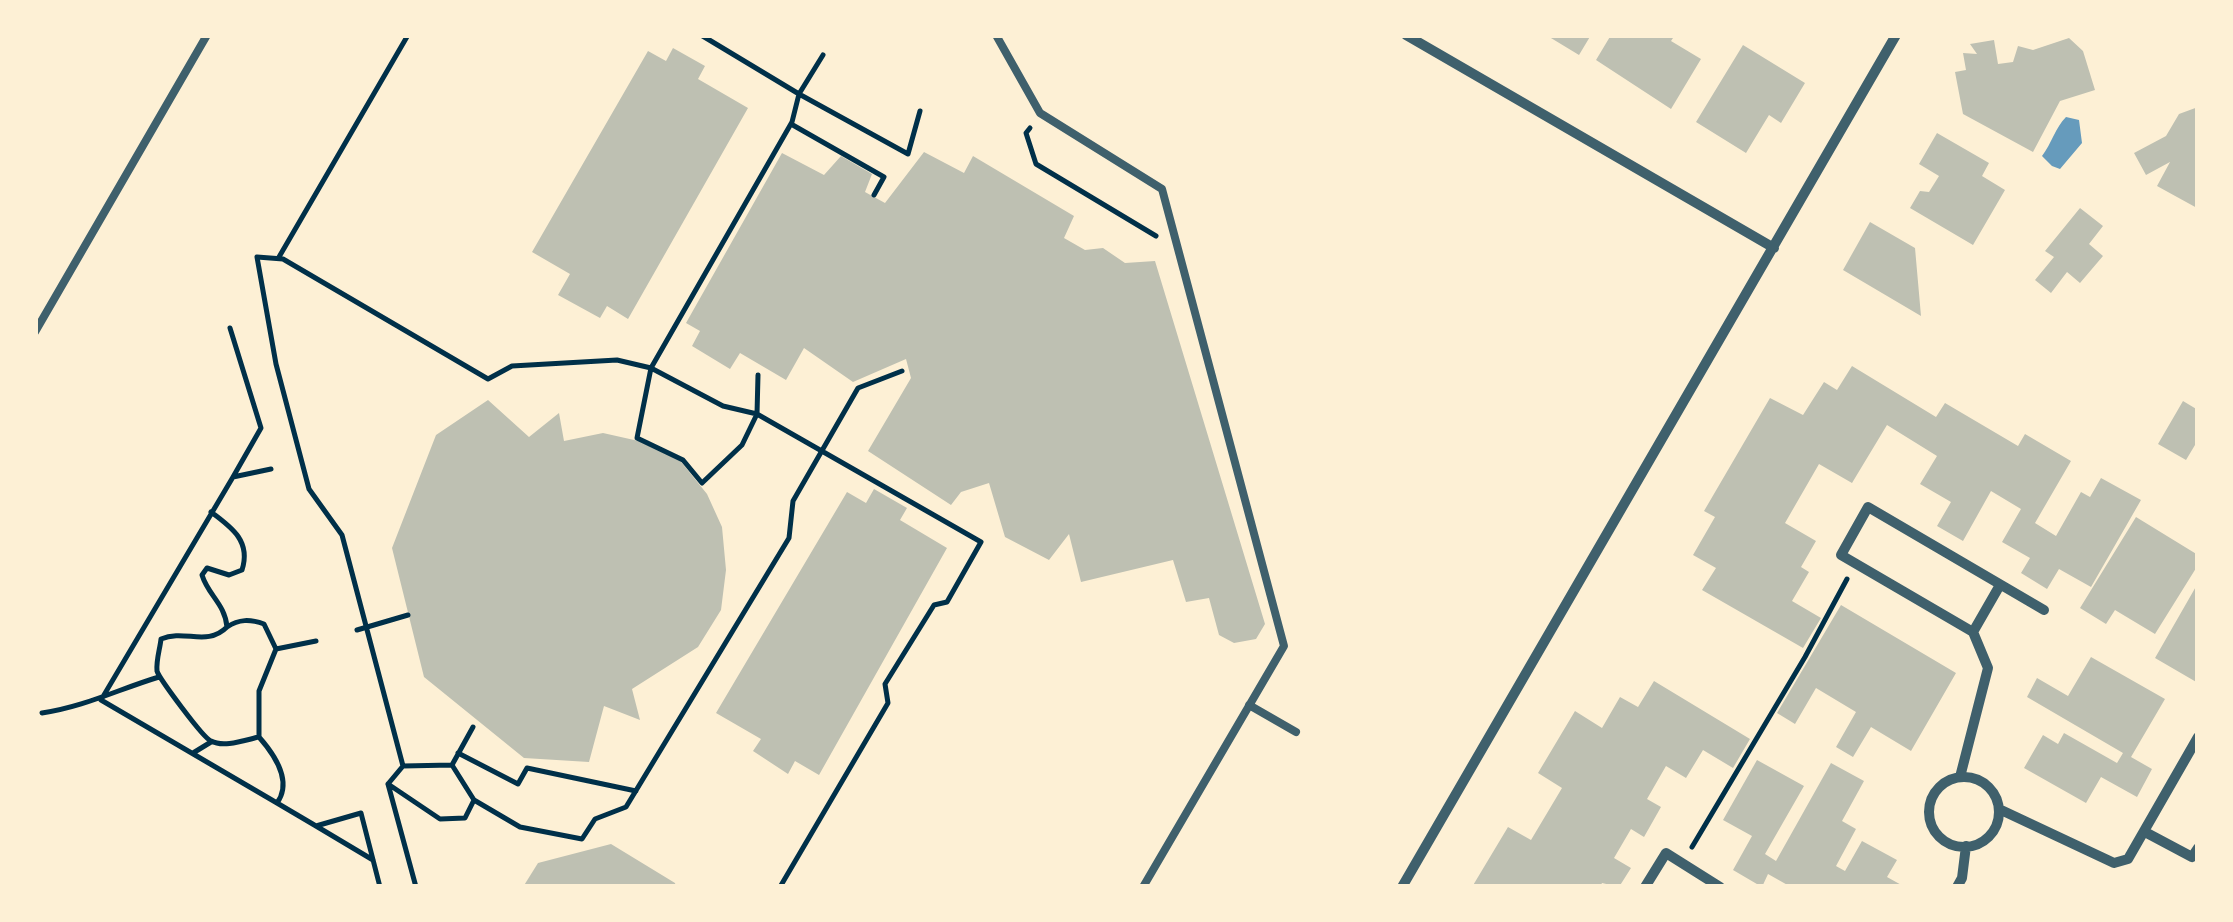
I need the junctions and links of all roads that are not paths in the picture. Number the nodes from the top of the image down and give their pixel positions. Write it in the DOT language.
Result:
graph roads {
  1 [pos="208,35"];
  2 [pos="996,35"];
  3 [pos="1406,35"];
  4 [pos="1896,35"];
  5 [pos="1774,248"];
  6 [pos="35,332"];
  7 [pos="2000,584"];
  8 [pos="2044,610"];
  9 [pos="1973,632"];
  10 [pos="1250,705"];
  11 [pos="1296,732"];
  12 [pos="2198,738"];
  13 [pos="1960,777"];
  14 [pos="1999,809"];
  15 [pos="2144,832"];
  16 [pos="1966,846"];
  17 [pos="2198,848"];
  18 [pos="1143,887"];
  19 [pos="1402,887"];
  20 [pos="1645,887"];
  21 [pos="1720,887"];
  22 [pos="1957,887"];
  1 -- 6 [label="lane"];
  2 -- 10 [label="lane"];
  3 -- 5 [label="street"];
  4 -- 5 [label="street"];
  5 -- 19 [label="street"];
  7 -- 8 [label="street"];
  7 -- 9 [label="street"];
  7 -- 9 [label="street"];
  9 -- 13 [label="street"];
  10 -- 11 [label="lane"];
  10 -- 18 [label="lane"];
  12 -- 15 [label="street"];
  13 -- 14 [label="street"];
  13 -- 16 [label="street"];
  14 -- 15 [label="street"];
  14 -- 16 [label="street"];
  15 -- 17 [label="street"];
  16 -- 22 [label="street"];
  20 -- 21 [label="street"];
}
